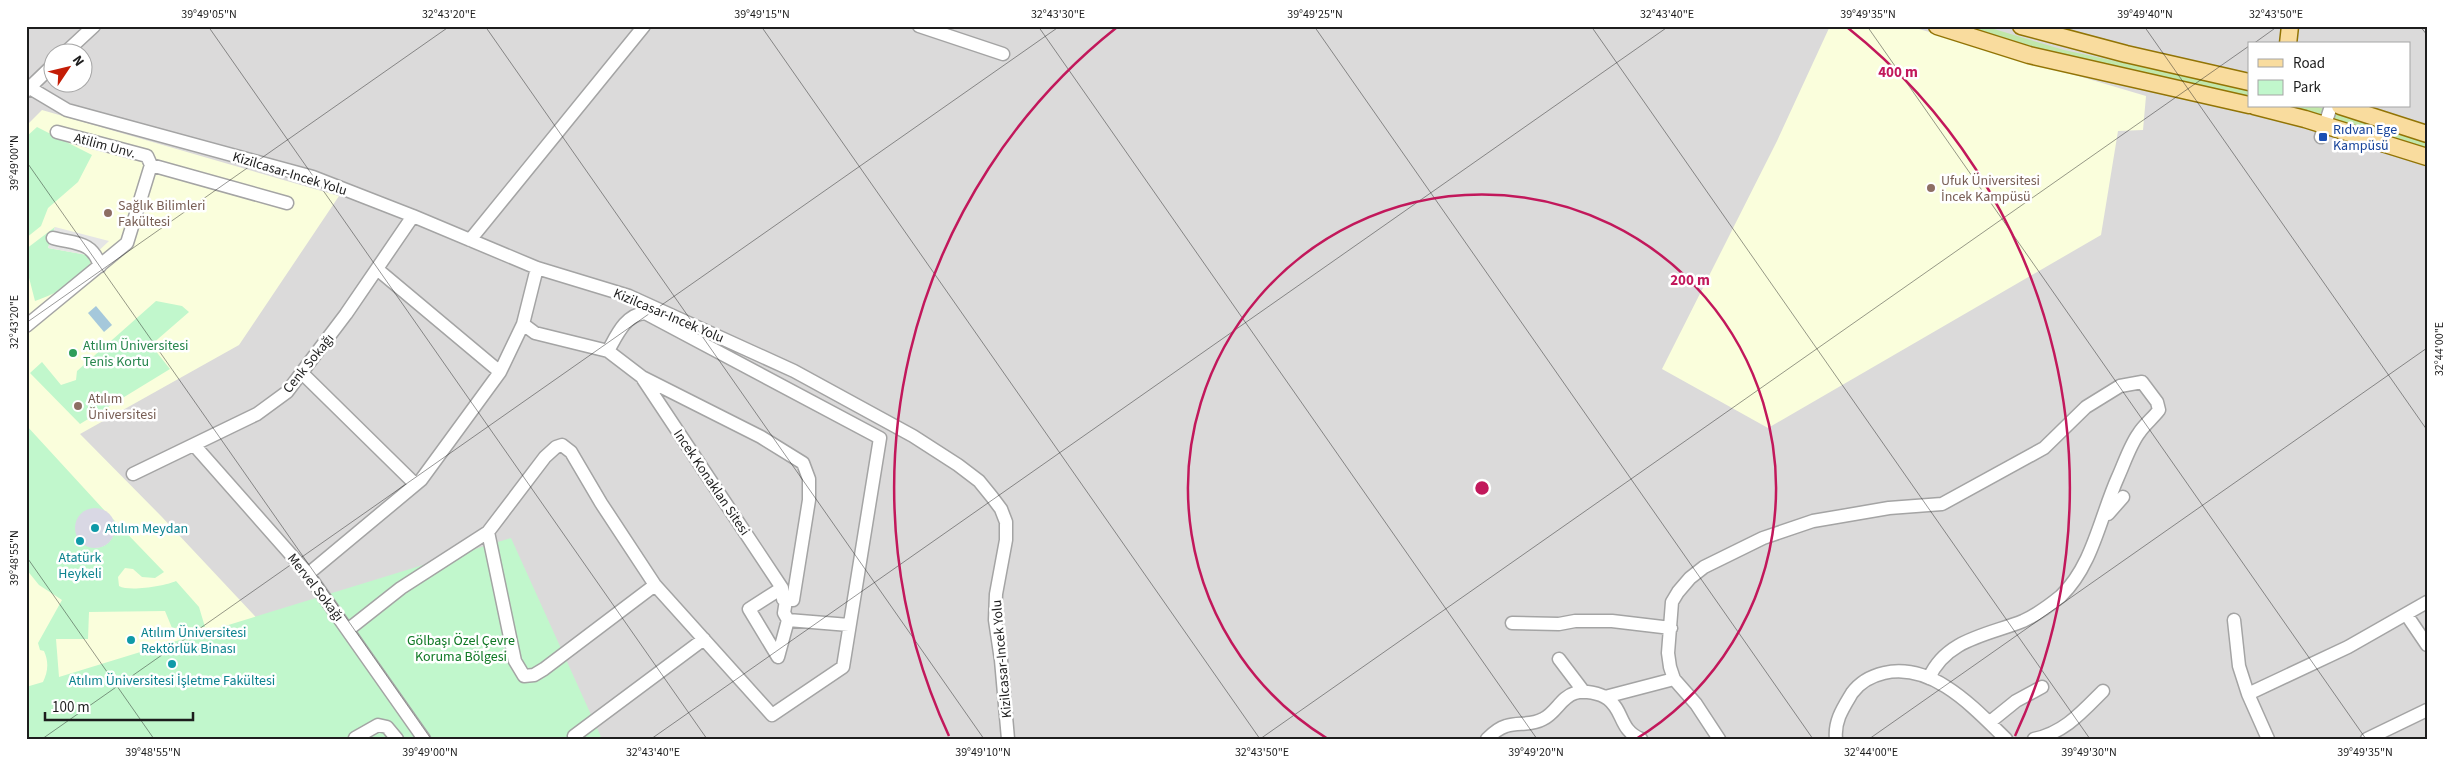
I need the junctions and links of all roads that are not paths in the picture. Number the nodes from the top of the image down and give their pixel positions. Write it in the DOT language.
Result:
graph roads {
  1 [pos="94,26"];
  2 [pos="644,26"];
  3 [pos="919,26"];
  4 [pos="1936,26"];
  5 [pos="2021,26"];
  6 [pos="77,42"];
  7 [pos="1003,54"];
  8 [pos="42,76"];
  9 [pos="2248,82"];
  10 [pos="28,89"];
  11 [pos="2248,105"];
  12 [pos="2260,108"];
  13 [pos="2330,108"];
  14 [pos="2346,108"];
  15 [pos="2323,131"];
  16 [pos="57,132"];
  17 [pos="2427,134"];
  18 [pos="2427,156"];
  19 [pos="152,165"];
  20 [pos="287,203"];
  21 [pos="413,216"];
  22 [pos="53,238"];
  23 [pos="470,240"];
  24 [pos="100,266"];
  25 [pos="377,268"];
  26 [pos="537,268"];
  27 [pos="523,324"];
  28 [pos="26,326"];
  29 [pos="608,351"];
  30 [pos="500,372"];
  31 [pos="303,374"];
  32 [pos="642,377"];
  33 [pos="196,446"];
  34 [pos="133,474"];
  35 [pos="415,484"];
  36 [pos="2123,497"];
  37 [pos="2099,526"];
  38 [pos="488,532"];
  39 [pos="308,574"];
  40 [pos="655,585"];
  41 [pos="782,588"];
  42 [pos="786,600"];
  43 [pos="2427,602"];
  44 [pos="2406,614"];
  45 [pos="788,620"];
  46 [pos="2234,620"];
  47 [pos="1512,623"];
  48 [pos="849,625"];
  49 [pos="1671,628"];
  50 [pos="348,629"];
  51 [pos="704,639"];
  52 [pos="2427,645"];
  53 [pos="1559,659"];
  54 [pos="1929,678"];
  55 [pos="1674,679"];
  56 [pos="2042,688"];
  57 [pos="2103,691"];
  58 [pos="1584,692"];
  59 [pos="2248,694"];
  60 [pos="1605,697"];
  61 [pos="2427,710"];
  62 [pos="1990,722"];
  63 [pos="574,736"];
  64 [pos="355,738"];
  65 [pos="397,739"];
  66 [pos="424,739"];
  67 [pos="1008,739"];
  68 [pos="1487,739"];
  69 [pos="1641,739"];
  70 [pos="1719,739"];
  71 [pos="1836,739"];
  72 [pos="2006,739"];
  73 [pos="2034,739"];
  74 [pos="2268,739"];
  75 [pos="2367,739"];
  1 -- 6 [label="street"];
  2 -- 23 [label="street"];
  3 -- 7 [label="street"];
  4 -- 11 [label="main road"];
  5 -- 9 [label="main road"];
  8 -- 10 [label="street"];
  10 -- 21 [label="street, Kizilcasar-Incek Yolu"];
  12 -- 15 [label="main road"];
  13 -- 15 [label="street"];
  14 -- 17 [label="main road"];
  15 -- 18 [label="main road"];
  16 -- 19 [label="street, Atilim Unv."];
  19 -- 20 [label="street"];
  19 -- 24 [label="street, Atilim Unv."];
  21 -- 23 [label="street, Kizilcasar-Incek Yolu"];
  21 -- 25 [label="street, Cenk Sokağı"];
  22 -- 24 [label="street"];
  23 -- 26 [label="street, Kizilcasar-Incek Yolu"];
  24 -- 28 [label="street, Atilim Unv."];
  25 -- 30 [label="street"];
  25 -- 31 [label="street, Cenk Sokağı"];
  26 -- 27 [label="street"];
  26 -- 67 [label="street, Kizilcasar-Incek Yolu"];
  27 -- 29 [label="street"];
  27 -- 30 [label="street"];
  29 -- 32 [label="street"];
  29 -- 48 [label="street"];
  30 -- 35 [label="street"];
  31 -- 33 [label="street, Cenk Sokağı"];
  31 -- 35 [label="street"];
  32 -- 41 [label="street, Incek Konaklan Sitesi"];
  32 -- 42 [label="street"];
  33 -- 34 [label="street, Cenk Sokağı"];
  33 -- 39 [label="street, Mervel Sokağı"];
  35 -- 39 [label="street"];
  36 -- 37 [label="street"];
  37 -- 49 [label="street"];
  37 -- 54 [label="street"];
  38 -- 40 [label="street"];
  38 -- 40 [label="street"];
  38 -- 50 [label="street"];
  39 -- 50 [label="street, Mervel Sokağı"];
  40 -- 51 [label="street"];
  41 -- 42 [label="street, Incek Konaklan Sitesi"];
  41 -- 45 [label="street"];
  42 -- 45 [label="street, Incek Konaklan Sitesi"];
  43 -- 44 [label="street"];
  44 -- 52 [label="street"];
  44 -- 59 [label="street"];
  45 -- 48 [label="street"];
  46 -- 59 [label="street"];
  47 -- 49 [label="street"];
  48 -- 51 [label="street"];
  49 -- 55 [label="street"];
  50 -- 66 [label="street, Mervel Sokağı"];
  51 -- 63 [label="street"];
  53 -- 58 [label="street"];
  54 -- 62 [label="street"];
  54 -- 71 [label="street"];
  55 -- 60 [label="street"];
  55 -- 70 [label="street"];
  56 -- 62 [label="street"];
  57 -- 73 [label="street"];
  58 -- 60 [label="street"];
  58 -- 68 [label="street"];
  59 -- 74 [label="street"];
  60 -- 69 [label="street"];
  61 -- 75 [label="street"];
  62 -- 72 [label="street"];
  64 -- 65 [label="street"];
}
